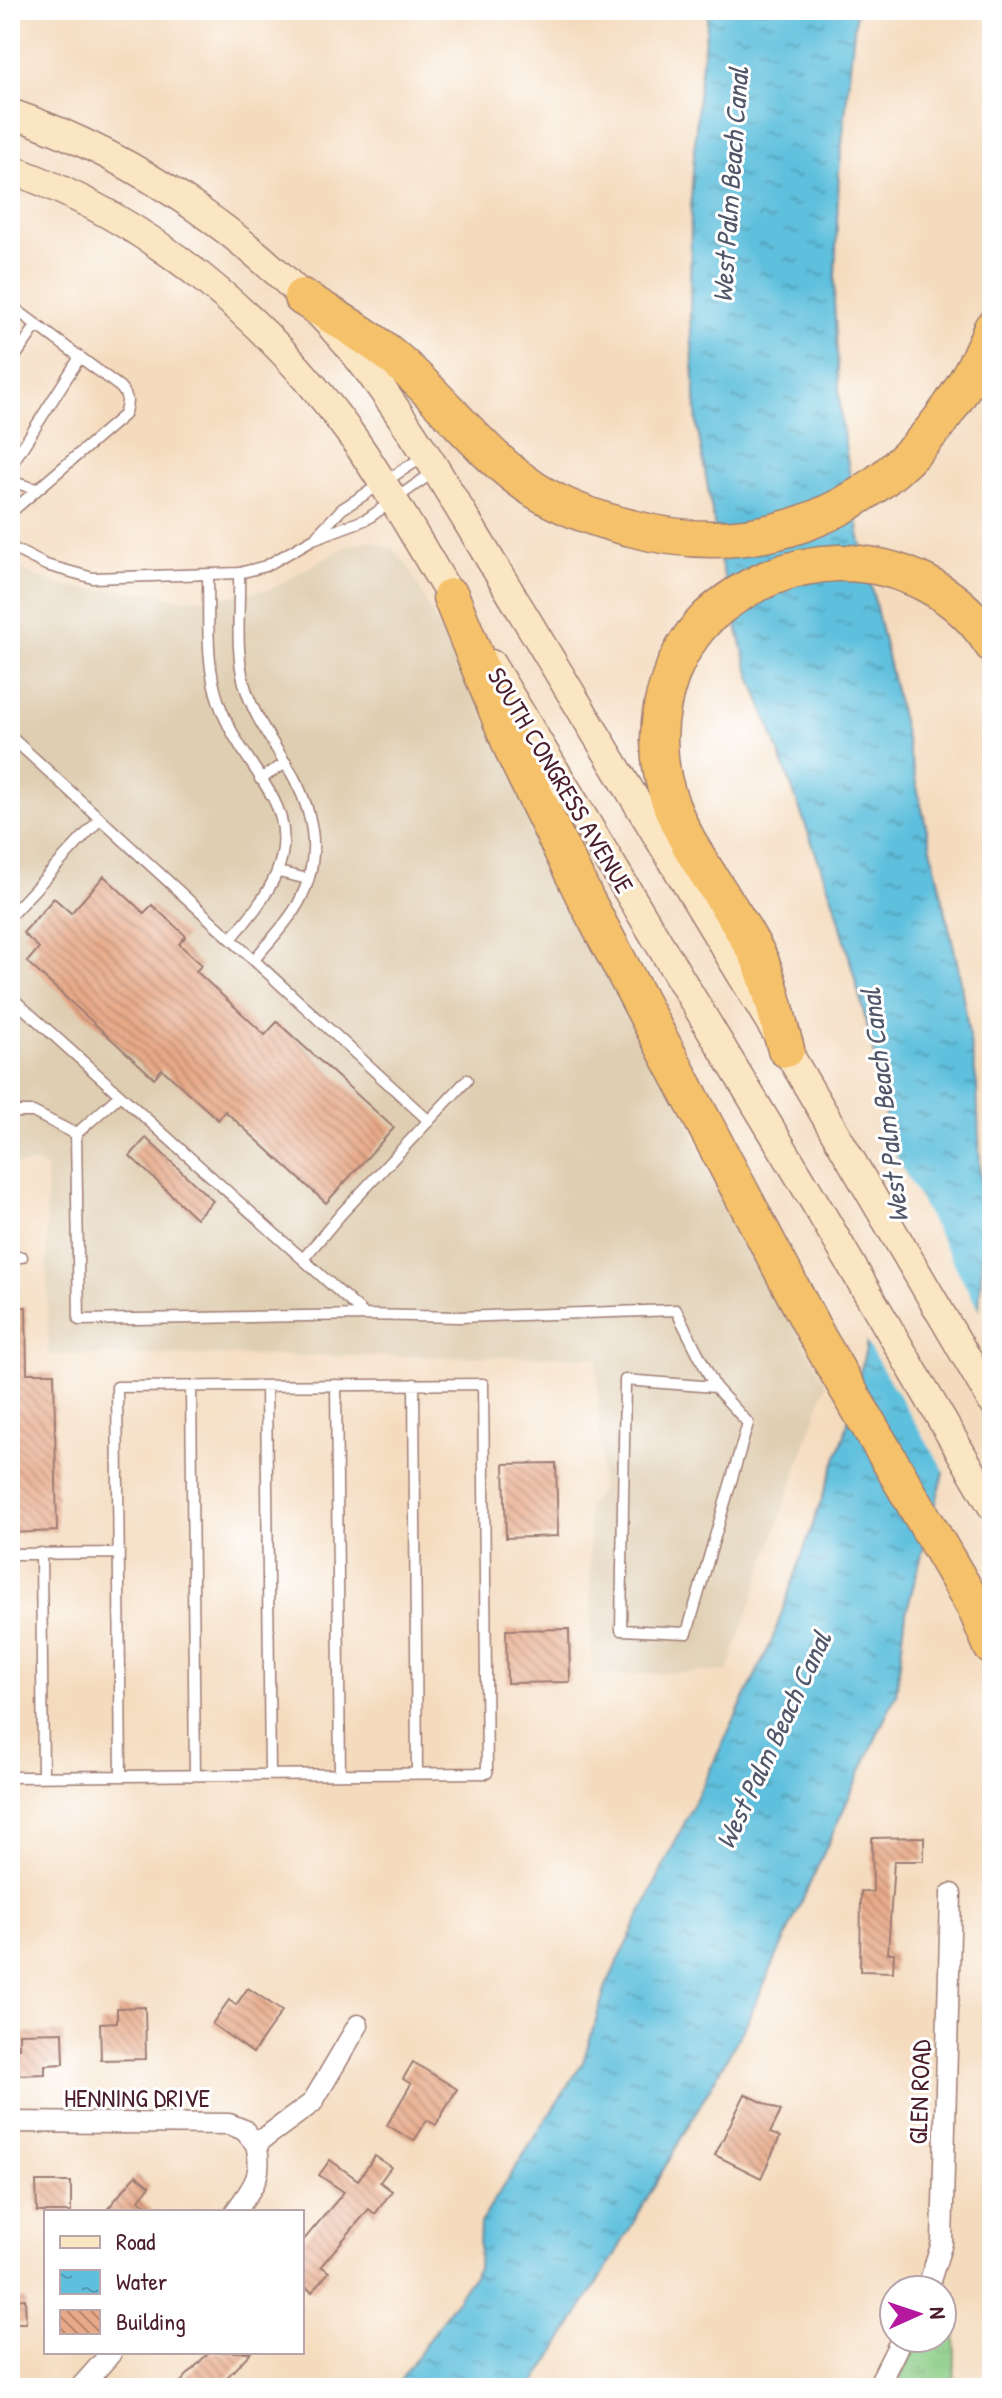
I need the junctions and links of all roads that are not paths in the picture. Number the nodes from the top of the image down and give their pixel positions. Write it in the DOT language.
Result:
graph roads {
  1 [pos="10,113"];
  2 [pos="10,169"];
  3 [pos="302,297"];
  4 [pos="10,305"];
  5 [pos="37,325"];
  6 [pos="992,328"];
  7 [pos="80,357"];
  8 [pos="10,364"];
  9 [pos="432,462"];
  10 [pos="10,467"];
  11 [pos="10,481"];
  12 [pos="36,489"];
  13 [pos="388,491"];
  14 [pos="10,513"];
  15 [pos="313,539"];
  16 [pos="10,547"];
  17 [pos="239,573"];
  18 [pos="208,576"];
  19 [pos="451,597"];
  20 [pos="992,644"];
  21 [pos="10,736"];
  22 [pos="286,763"];
  23 [pos="260,779"];
  24 [pos="100,819"];
  25 [pos="278,872"];
  26 [pos="308,879"];
  27 [pos="10,916"];
  28 [pos="231,939"];
  29 [pos="254,960"];
  30 [pos="10,996"];
  31 [pos="786,1049"];
  32 [pos="467,1080"];
  33 [pos="120,1095"];
  34 [pos="10,1112"];
  35 [pos="429,1121"];
  36 [pos="76,1134"];
  37 [pos="10,1257"];
  38 [pos="22,1257"];
  39 [pos="303,1259"];
  40 [pos="365,1315"];
  41 [pos="414,1384"];
  42 [pos="336,1385"];
  43 [pos="266,1386"];
  44 [pos="191,1387"];
  45 [pos="715,1387"];
  46 [pos="992,1401"];
  47 [pos="992,1506"];
  48 [pos="41,1553"];
  49 [pos="119,1553"];
  50 [pos="10,1554"];
  51 [pos="992,1647"];
  52 [pos="417,1773"];
  53 [pos="340,1774"];
  54 [pos="195,1775"];
  55 [pos="270,1775"];
  56 [pos="121,1776"];
  57 [pos="10,1777"];
  58 [pos="43,1777"];
  59 [pos="951,1894"];
  60 [pos="358,2025"];
  61 [pos="10,2122"];
  62 [pos="256,2144"];
  63 [pos="236,2210"];
  64 [pos="932,2274"];
  65 [pos="110,2354"];
  66 [pos="894,2354"];
  67 [pos="80,2388"];
  68 [pos="877,2388"];
  1 -- 3 [label="main road, SOUTH CONGRESS AVENUE"];
  2 -- 13 [label="main road, SOUTH CONGRESS AVENUE"];
  3 -- 6 [label="highway"];
  3 -- 9 [label="main road, SOUTH CONGRESS AVENUE"];
  4 -- 5 [label="lane"];
  5 -- 7 [label="lane"];
  5 -- 8 [label="lane"];
  7 -- 10 [label="lane"];
  7 -- 12 [label="lane"];
  9 -- 13 [label="lane"];
  9 -- 13 [label="lane"];
  9 -- 31 [label="main road, SOUTH CONGRESS AVENUE"];
  11 -- 12 [label="lane"];
  12 -- 14 [label="lane"];
  13 -- 15 [label="lane"];
  13 -- 15 [label="lane"];
  13 -- 19 [label="main road, SOUTH CONGRESS AVENUE"];
  15 -- 17 [label="lane"];
  16 -- 18 [label="lane"];
  17 -- 18 [label="lane"];
  17 -- 22 [label="lane"];
  18 -- 23 [label="lane"];
  19 -- 47 [label="main road, SOUTH CONGRESS AVENUE"];
  19 -- 51 [label="highway"];
  20 -- 31 [label="highway"];
  21 -- 24 [label="lane"];
  22 -- 23 [label="lane"];
  22 -- 26 [label="lane"];
  23 -- 25 [label="lane"];
  24 -- 27 [label="lane"];
  24 -- 28 [label="lane"];
  25 -- 26 [label="lane"];
  25 -- 28 [label="lane"];
  26 -- 29 [label="lane"];
  28 -- 29 [label="lane"];
  29 -- 35 [label="lane"];
  30 -- 33 [label="lane"];
  31 -- 46 [label="main road, SOUTH CONGRESS AVENUE"];
  32 -- 35 [label="lane"];
  33 -- 36 [label="lane"];
  33 -- 39 [label="lane"];
  34 -- 36 [label="lane"];
  35 -- 39 [label="lane"];
  36 -- 40 [label="lane"];
  37 -- 38 [label="lane"];
  39 -- 40 [label="lane"];
  40 -- 45 [label="lane"];
  41 -- 42 [label="lane"];
  41 -- 52 [label="lane"];
  41 -- 52 [label="lane"];
  42 -- 43 [label="lane"];
  42 -- 53 [label="lane"];
  43 -- 44 [label="lane"];
  43 -- 55 [label="lane"];
  44 -- 49 [label="lane"];
  44 -- 54 [label="lane"];
  45 -- 45 [label="lane"];
  48 -- 49 [label="lane"];
  48 -- 50 [label="lane"];
  48 -- 58 [label="lane"];
  49 -- 56 [label="lane"];
  52 -- 53 [label="lane"];
  53 -- 55 [label="lane"];
  54 -- 55 [label="lane"];
  54 -- 56 [label="lane"];
  56 -- 58 [label="lane"];
  57 -- 58 [label="lane"];
  59 -- 64 [label="street, GLEN ROAD"];
  60 -- 62 [label="street"];
  61 -- 62 [label="street, HENNING DRIVE"];
  62 -- 63 [label="street"];
  65 -- 67 [label="street"];
  66 -- 68 [label="street"];
}
